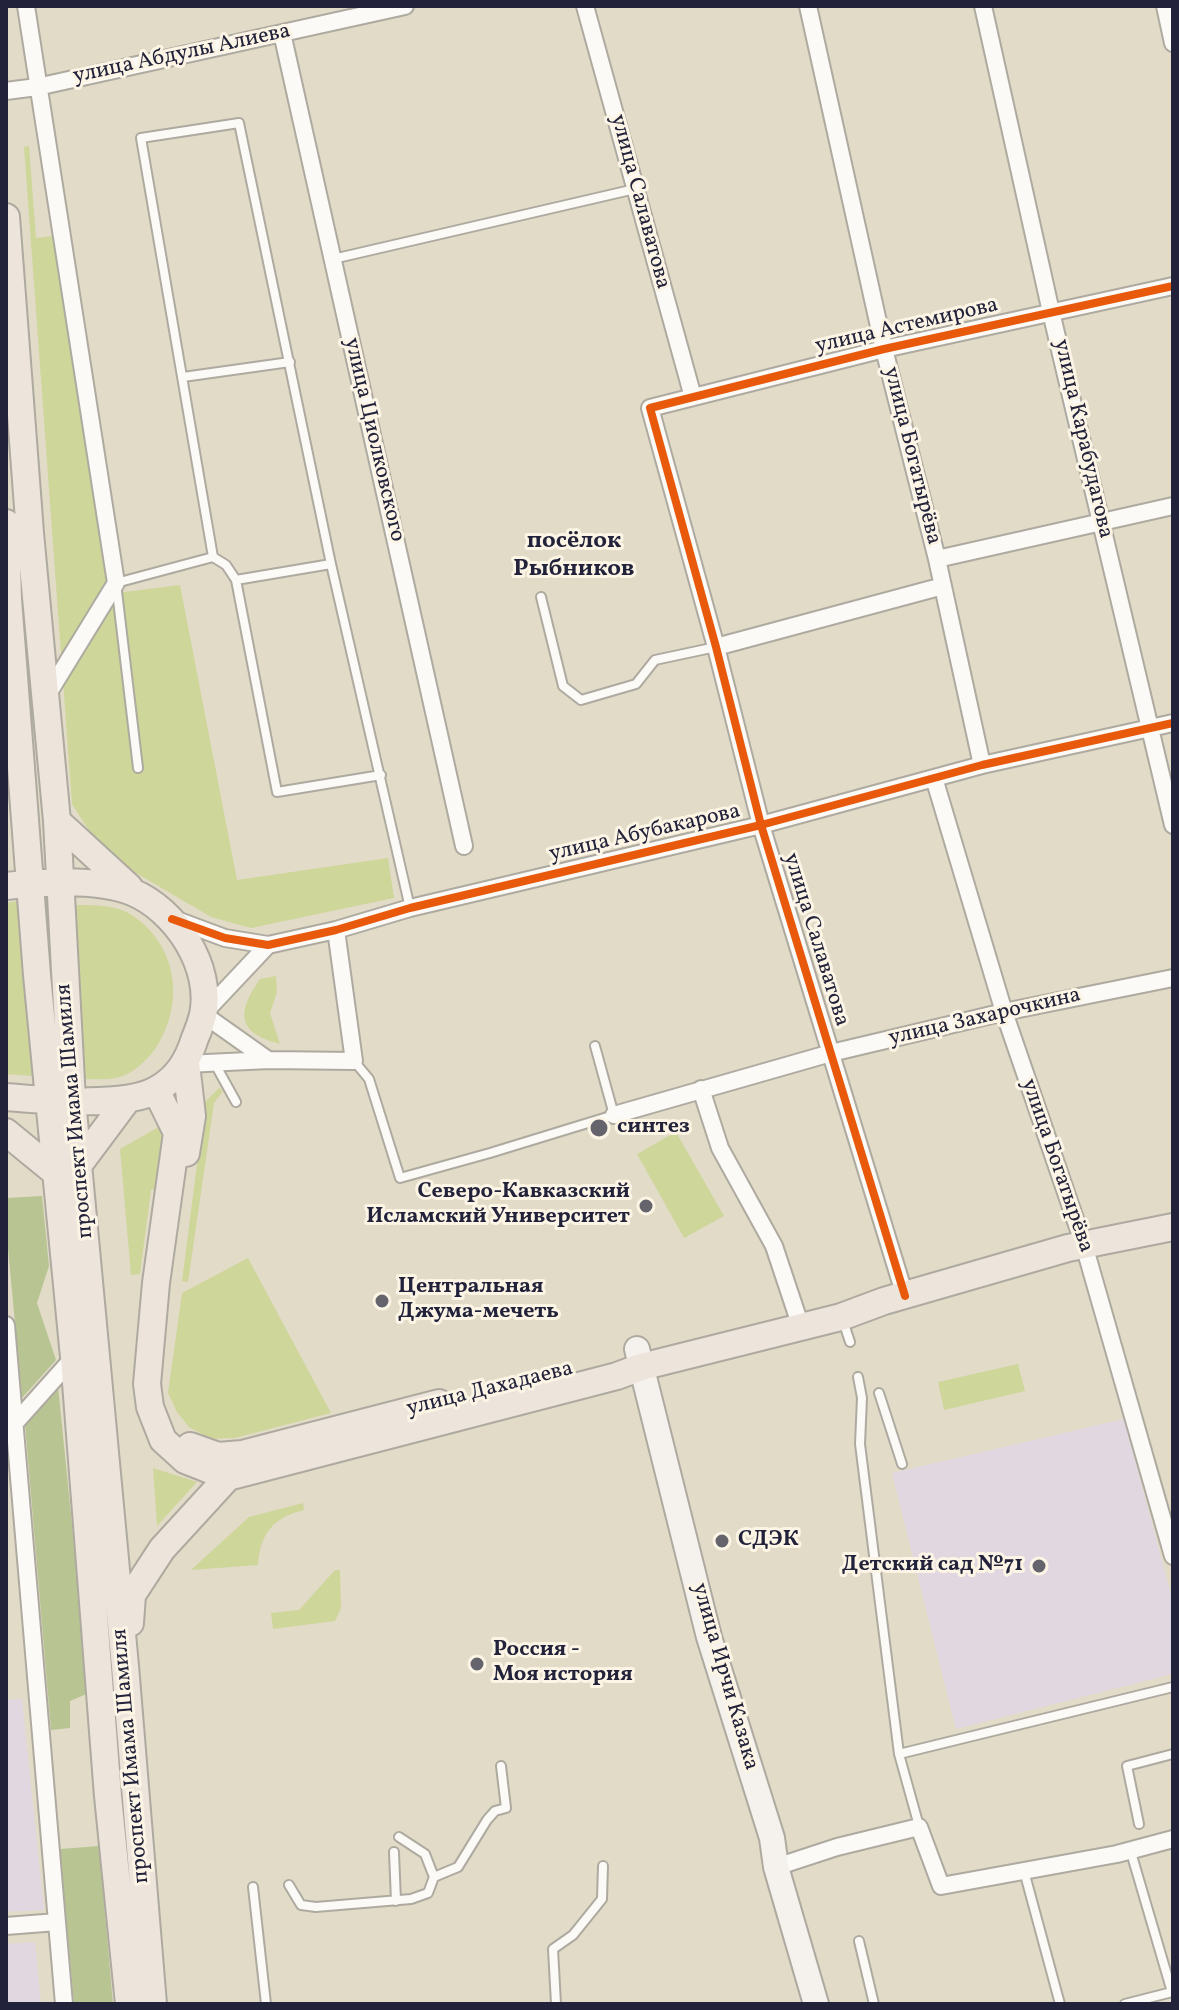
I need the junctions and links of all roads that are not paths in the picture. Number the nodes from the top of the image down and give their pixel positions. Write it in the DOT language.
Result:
graph roads {
  1 [pos="26,6"];
  2 [pos="405,6"];
  3 [pos="585,6"];
  4 [pos="808,6"];
  5 [pos="983,6"];
  6 [pos="1165,6"];
  7 [pos="341,13"];
  8 [pos="282,33"];
  9 [pos="1173,43"];
  10 [pos="37,87"];
  11 [pos="6,91"];
  12 [pos="635,189"];
  13 [pos="6,217"];
  14 [pos="333,259"];
  15 [pos="1173,286"];
  16 [pos="1051,312"];
  17 [pos="884,349"];
  18 [pos="290,362"];
  19 [pos="183,377"];
  20 [pos="693,397"];
  21 [pos="650,408"];
  22 [pos="1173,506"];
  23 [pos="1101,522"];
  24 [pos="6,533"];
  25 [pos="213,557"];
  26 [pos="937,559"];
  27 [pos="331,564"];
  28 [pos="236,580"];
  29 [pos="116,583"];
  30 [pos="943,586"];
  31 [pos="541,597"];
  32 [pos="716,647"];
  33 [pos="46,697"];
  34 [pos="1173,723"];
  35 [pos="1152,728"];
  36 [pos="982,765"];
  37 [pos="138,768"];
  38 [pos="381,775"];
  39 [pos="934,778"];
  40 [pos="23,780"];
  41 [pos="57,821"];
  42 [pos="761,825"];
  43 [pos="1173,825"];
  44 [pos="6,827"];
  45 [pos="464,846"];
  46 [pos="60,884"];
  47 [pos="18,885"];
  48 [pos="134,892"];
  49 [pos="410,908"];
  50 [pos="172,919"];
  51 [pos="336,930"];
  52 [pos="268,945"];
  53 [pos="1173,978"];
  54 [pos="1004,1012"];
  55 [pos="203,1014"];
  56 [pos="595,1046"];
  57 [pos="831,1053"];
  58 [pos="269,1060"];
  59 [pos="354,1061"];
  60 [pos="186,1064"];
  61 [pos="215,1064"];
  62 [pos="701,1089"];
  63 [pos="156,1090"];
  64 [pos="6,1097"];
  65 [pos="61,1100"];
  66 [pos="127,1100"];
  67 [pos="236,1102"];
  68 [pos="614,1115"];
  69 [pos="6,1132"];
  70 [pos="68,1168"];
  71 [pos="1173,1210"];
  72 [pos="1173,1227"];
  73 [pos="1082,1238"];
  74 [pos="902,1289"];
  75 [pos="799,1319"];
  76 [pos="6,1325"];
  77 [pos="74,1357"];
  78 [pos="639,1358"];
  79 [pos="858,1377"];
  80 [pos="879,1393"];
  81 [pos="12,1426"];
  82 [pos="902,1464"];
  83 [pos="228,1477"];
  84 [pos="1173,1556"];
  85 [pos="125,1666"];
  86 [pos="1173,1687"];
  87 [pos="899,1754"];
  88 [pos="1173,1754"];
  89 [pos="501,1766"];
  90 [pos="1139,1824"];
  91 [pos="919,1827"];
  92 [pos="399,1837"];
  93 [pos="1173,1839"];
  94 [pos="1130,1849"];
  95 [pos="394,1852"];
  96 [pos="603,1866"];
  97 [pos="776,1867"];
  98 [pos="1024,1871"];
  99 [pos="434,1877"];
  100 [pos="289,1885"];
  101 [pos="253,1887"];
  102 [pos="396,1901"];
  103 [pos="57,1922"];
  104 [pos="6,1926"];
  105 [pos="859,1941"];
  106 [pos="1161,2000"];
  107 [pos="64,2004"];
  108 [pos="129,2004"];
  109 [pos="153,2004"];
  110 [pos="266,2004"];
  111 [pos="556,2004"];
  112 [pos="816,2004"];
  113 [pos="874,2004"];
  114 [pos="1060,2004"];
  115 [pos="1125,2004"];
  1 -- 10 [label="street"];
  2 -- 7 [label="street, улица Абдулы Алиева"];
  3 -- 12 [label="street, улица Салаватова"];
  4 -- 17 [label="street, улица Богатырёва"];
  5 -- 16 [label="street, улица Карабудагова"];
  6 -- 9 [label="street"];
  7 -- 8 [label="street, улица Абдулы Алиева"];
  8 -- 10 [label="street, улица Абдулы Алиева"];
  8 -- 14 [label="street, улица Циолковского"];
  10 -- 11 [label="street, улица Абдулы Алиева"];
  10 -- 29 [label="street"];
  12 -- 14 [label="lane"];
  12 -- 20 [label="street, улица Салаватова"];
  13 -- 33 [label="main road, проспект Имама Шамиля"];
  14 -- 45 [label="street, улица Циолковского"];
  15 -- 16 [label="street, улица Астемирова"];
  16 -- 17 [label="street, улица Астемирова"];
  16 -- 23 [label="street, улица Карабудагова"];
  17 -- 20 [label="street, улица Астемирова"];
  17 -- 26 [label="street, улица Богатырёва"];
  18 -- 19 [label="lane"];
  18 -- 19 [label="lane"];
  18 -- 27 [label="lane"];
  19 -- 25 [label="lane"];
  20 -- 21 [label="street, улица Астемирова"];
  21 -- 32 [label="street, улица Салаватова"];
  22 -- 23 [label="street"];
  23 -- 26 [label="street"];
  23 -- 35 [label="street, улица Карабудагова"];
  24 -- 40 [label="main road, проспект Имама Шамиля"];
  25 -- 28 [label="lane"];
  25 -- 29 [label="lane"];
  26 -- 30 [label="street, улица Богатырёва"];
  27 -- 28 [label="lane"];
  27 -- 38 [label="lane"];
  28 -- 38 [label="lane"];
  29 -- 33 [label="street"];
  29 -- 37 [label="lane"];
  30 -- 32 [label="street"];
  30 -- 36 [label="street, улица Богатырёва"];
  31 -- 32 [label="lane"];
  32 -- 42 [label="street, улица Салаватова"];
  33 -- 41 [label="main road, проспект Имама Шамиля"];
  34 -- 35 [label="street, улица Абубакарова"];
  35 -- 36 [label="street, улица Абубакарова"];
  35 -- 43 [label="street, улица Карабудагова"];
  36 -- 39 [label="street, улица Абубакарова"];
  38 -- 49 [label="lane"];
  39 -- 42 [label="street, улица Абубакарова"];
  39 -- 54 [label="street, улица Богатырёва"];
  40 -- 44 [label="main road"];
  40 -- 47 [label="main road, проспект Имама Шамиля"];
  41 -- 46 [label="main road, проспект Имама Шамиля"];
  41 -- 48 [label="main road"];
  42 -- 49 [label="street, улица Абубакарова"];
  42 -- 57 [label="street, улица Салаватова"];
  46 -- 47 [label="main road, улица Абубакарова"];
  46 -- 48 [label="main road, улица Абубакарова"];
  46 -- 65 [label="main road, проспект Имама Шамиля"];
  47 -- 65 [label="main road, проспект Имама Шамиля"];
  48 -- 50 [label="main road, улица Абубакарова"];
  49 -- 51 [label="street, улица Абубакарова"];
  50 -- 52 [label="street, улица Абубакарова"];
  50 -- 55 [label="main road, улица Абубакарова"];
  51 -- 52 [label="street, улица Абубакарова"];
  51 -- 59 [label="street"];
  52 -- 55 [label="street, улица Абубакарова"];
  53 -- 54 [label="street, улица Захарочкина"];
  54 -- 57 [label="street, улица Захарочкина"];
  54 -- 73 [label="street, улица Богатырёва"];
  55 -- 58 [label="street"];
  55 -- 60 [label="main road, улица Абубакарова"];
  56 -- 68 [label="lane"];
  57 -- 62 [label="street, улица Захарочкина"];
  57 -- 74 [label="street, улица Салаватова"];
  58 -- 59 [label="street"];
  58 -- 61 [label="street"];
  59 -- 68 [label="lane"];
  60 -- 61 [label="street"];
  60 -- 63 [label="main road"];
  60 -- 78 [label="main road, улица Дахадаева"];
  61 -- 67 [label="lane"];
  62 -- 68 [label="street, улица Захарочкина"];
  62 -- 75 [label="street"];
  63 -- 66 [label="main road"];
  63 -- 83 [label="main road"];
  64 -- 65 [label="main road"];
  65 -- 66 [label="main road"];
  65 -- 70 [label="main road, проспект Имама Шамиля"];
  66 -- 70 [label="main road"];
  69 -- 70 [label="main road"];
  70 -- 77 [label="main road, проспект Имама Шамиля"];
  70 -- 85 [label="main road, проспект Имама Шамиля"];
  71 -- 73 [label="main road, улица Дахадаева"];
  72 -- 73 [label="main road, улица Дахадаева"];
  73 -- 74 [label="main road, улица Дахадаева"];
  73 -- 84 [label="street, улица Богатырёва"];
  74 -- 75 [label="main road, улица Дахадаева"];
  74 -- 75 [label="main road, улица Дахадаева"];
  75 -- 78 [label="main road, улица Дахадаева"];
  76 -- 81 [label="street"];
  77 -- 81 [label="street"];
  77 -- 108 [label="main road, проспект Имама Шамиля"];
  78 -- 83 [label="main road, улица Дахадаева"];
  78 -- 97 [label="main road, улица Ирчи Казака"];
  79 -- 87 [label="lane"];
  80 -- 82 [label="lane"];
  81 -- 103 [label="street"];
  83 -- 85 [label="main road"];
  85 -- 109 [label="main road, проспект Имама Шамиля"];
  86 -- 87 [label="lane"];
  87 -- 91 [label="lane"];
  88 -- 90 [label="lane"];
  89 -- 99 [label="lane"];
  91 -- 97 [label="street"];
  91 -- 98 [label="street"];
  92 -- 99 [label="lane"];
  93 -- 94 [label="street"];
  94 -- 98 [label="street"];
  94 -- 106 [label="lane"];
  95 -- 102 [label="lane"];
  96 -- 111 [label="lane"];
  97 -- 112 [label="main road, улица Ирчи Казака"];
  98 -- 114 [label="lane"];
  99 -- 102 [label="lane"];
  100 -- 102 [label="lane"];
  101 -- 110 [label="lane"];
  103 -- 104 [label="street"];
  103 -- 107 [label="street"];
  105 -- 113 [label="lane"];
  106 -- 115 [label="lane"];
}
